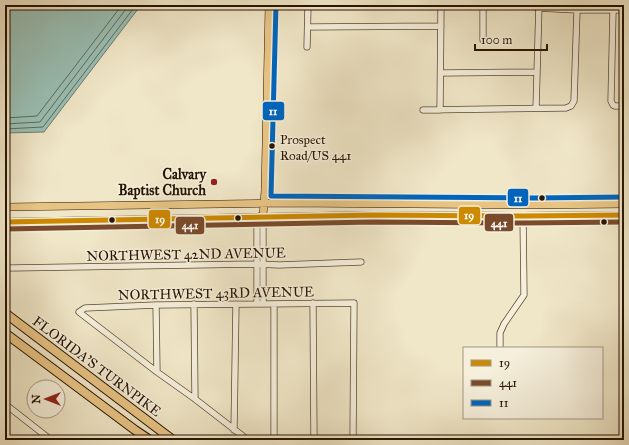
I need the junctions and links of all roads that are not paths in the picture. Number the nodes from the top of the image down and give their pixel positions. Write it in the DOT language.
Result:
graph roads {
  1 [pos="269,5"];
  2 [pos="308,5"];
  3 [pos="441,5"];
  4 [pos="483,5"];
  5 [pos="532,5"];
  6 [pos="539,6"];
  7 [pos="577,10"];
  8 [pos="613,10"];
  9 [pos="624,10"];
  10 [pos="441,26"];
  11 [pos="308,27"];
  12 [pos="483,40"];
  13 [pos="307,47"];
  14 [pos="537,72"];
  15 [pos="441,73"];
  16 [pos="624,106"];
  17 [pos="536,108"];
  18 [pos="423,110"];
  19 [pos="440,110"];
  20 [pos="264,203"];
  21 [pos="422,204"];
  22 [pos="624,204"];
  23 [pos="534,205"];
  24 [pos="5,208"];
  25 [pos="405,215"];
  26 [pos="624,215"];
  27 [pos="261,216"];
  28 [pos="523,216"];
  29 [pos="5,222"];
  30 [pos="362,262"];
  31 [pos="260,264"];
  32 [pos="10,268"];
  33 [pos="313,303"];
  34 [pos="194,304"];
  35 [pos="236,304"];
  36 [pos="260,304"];
  37 [pos="274,304"];
  38 [pos="156,305"];
  39 [pos="5,313"];
  40 [pos="5,333"];
  41 [pos="500,347"];
  42 [pos="157,372"];
  43 [pos="195,399"];
  44 [pos="5,404"];
  45 [pos="135,430"];
  46 [pos="234,430"];
  47 [pos="52,440"];
  48 [pos="142,440"];
  49 [pos="150,440"];
  50 [pos="173,440"];
  51 [pos="248,440"];
  52 [pos="274,440"];
  53 [pos="314,440"];
  54 [pos="353,440"];
  1 -- 20 [label="main road"];
  2 -- 11 [label="street"];
  3 -- 10 [label="street"];
  4 -- 12 [label="street"];
  5 -- 6 [label="street"];
  6 -- 7 [label="street"];
  6 -- 14 [label="street"];
  7 -- 8 [label="street"];
  7 -- 17 [label="street"];
  8 -- 9 [label="street"];
  8 -- 16 [label="street"];
  10 -- 11 [label="street"];
  10 -- 15 [label="street"];
  11 -- 13 [label="street"];
  14 -- 15 [label="street"];
  14 -- 17 [label="street"];
  15 -- 19 [label="street"];
  17 -- 19 [label="street"];
  18 -- 19 [label="street"];
  20 -- 21 [label="main road"];
  20 -- 24 [label="main road"];
  20 -- 27 [label="main road"];
  21 -- 23 [label="main road"];
  21 -- 25 [label="main road"];
  22 -- 23 [label="main road"];
  23 -- 28 [label="main road"];
  25 -- 27 [label="main road"];
  25 -- 28 [label="main road"];
  26 -- 28 [label="main road"];
  27 -- 29 [label="main road"];
  27 -- 31 [label="street"];
  28 -- 41 [label="street"];
  30 -- 31 [label="street, NORTHWEST 42ND AVENUE"];
  31 -- 32 [label="street, NORTHWEST 42ND AVENUE"];
  31 -- 36 [label="street"];
  33 -- 37 [label="street, NORTHWEST 43RD AVENUE"];
  33 -- 53 [label="street"];
  33 -- 54 [label="street, NORTHWEST 43RD AVENUE"];
  34 -- 35 [label="street, NORTHWEST 43RD AVENUE"];
  34 -- 38 [label="street, NORTHWEST 43RD AVENUE"];
  34 -- 43 [label="street"];
  35 -- 36 [label="street, NORTHWEST 43RD AVENUE"];
  35 -- 46 [label="street"];
  36 -- 37 [label="street, NORTHWEST 43RD AVENUE"];
  37 -- 52 [label="street"];
  38 -- 42 [label="street"];
  38 -- 42 [label="street, NORTHWEST 43RD AVENUE"];
  39 -- 50 [label="highway, FLORIDA'S TURNPIKE"];
  40 -- 45 [label="highway, FLORIDA'S TURNPIKE"];
  42 -- 43 [label="street"];
  43 -- 46 [label="street"];
  44 -- 47 [label="street"];
  45 -- 48 [label="highway"];
  45 -- 49 [label="highway, FLORIDA'S TURNPIKE"];
  46 -- 51 [label="street"];
}
